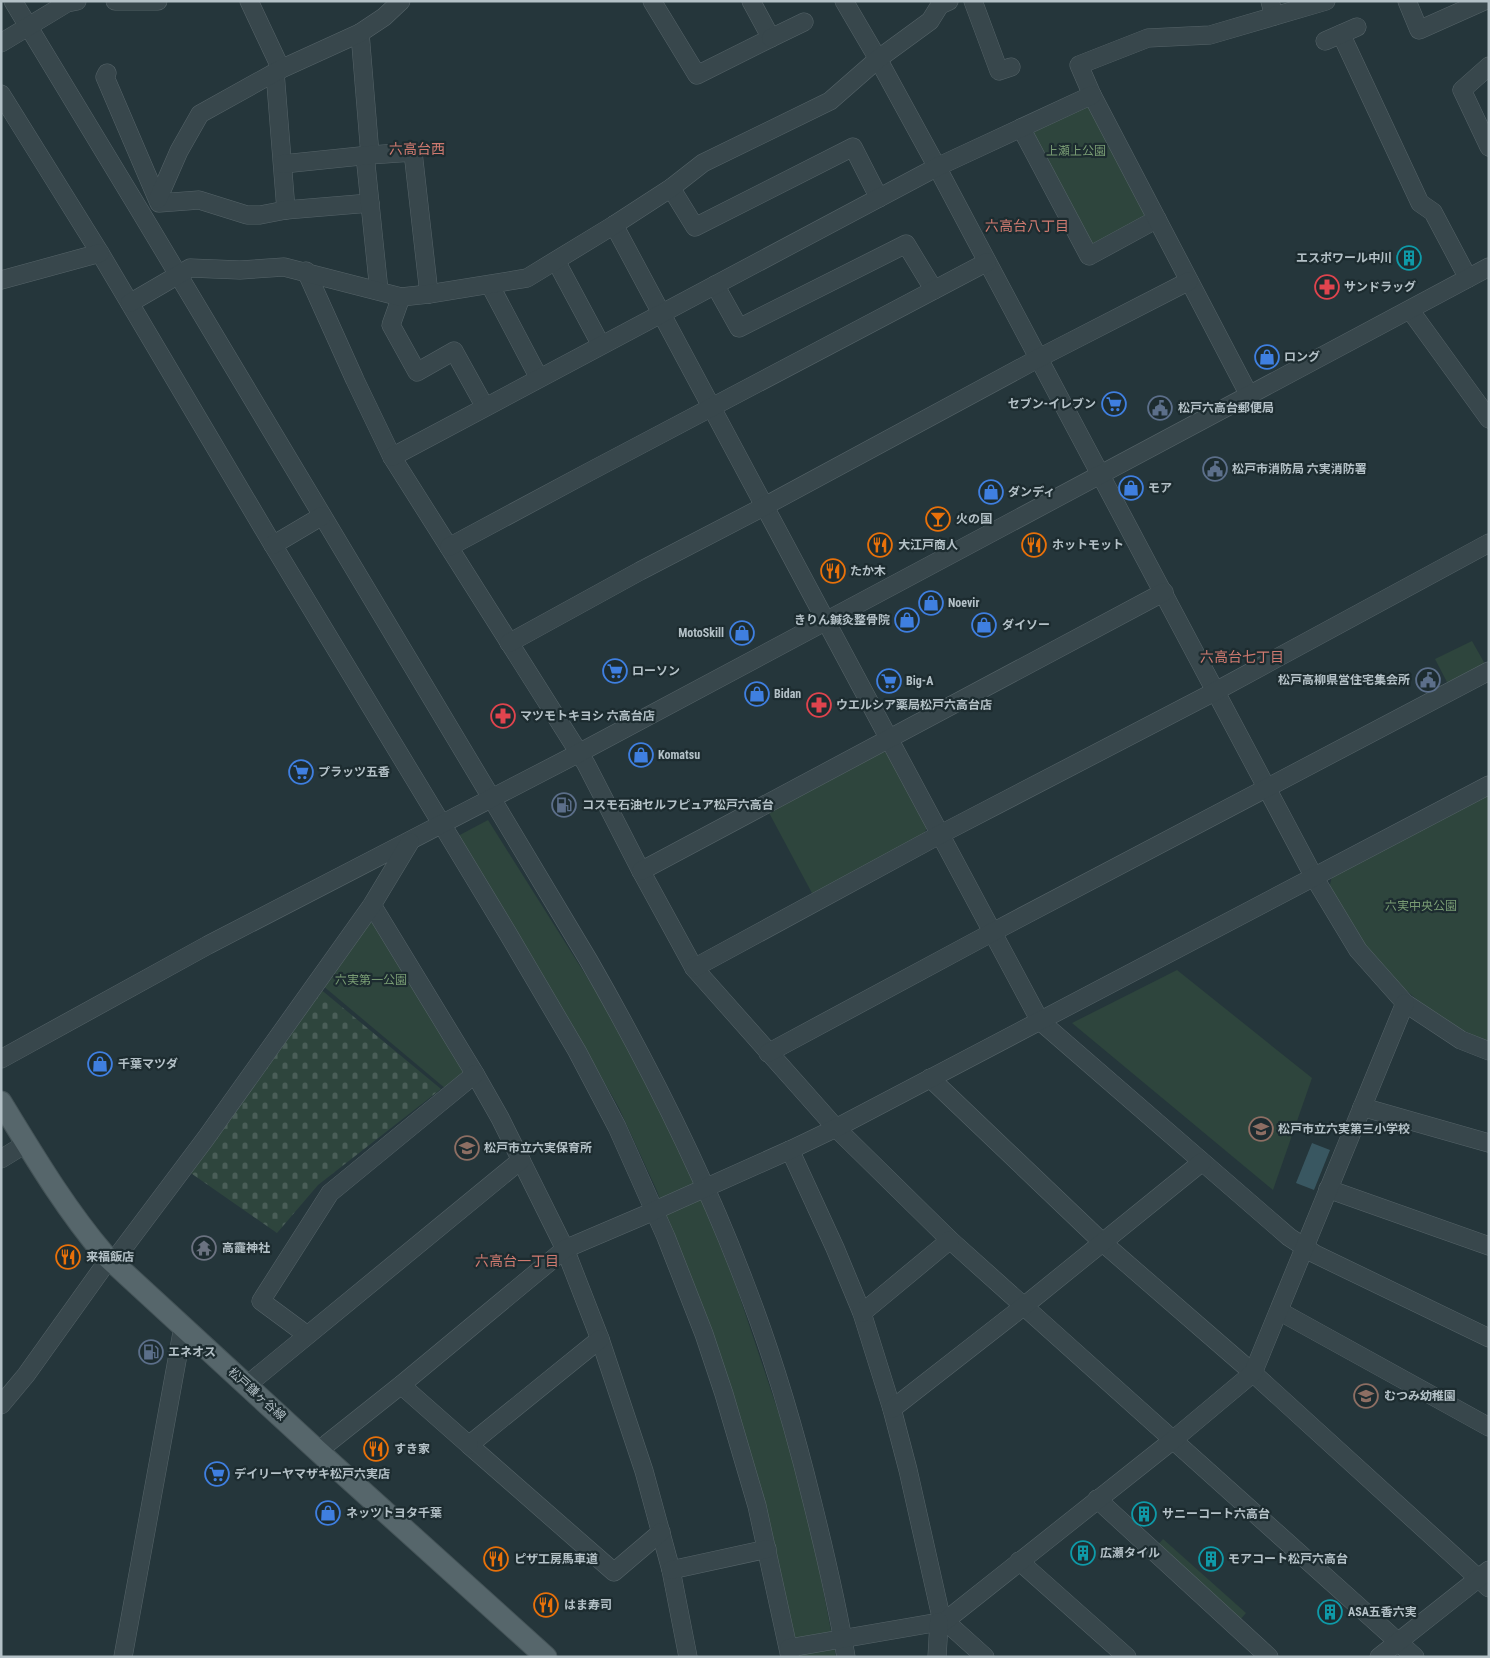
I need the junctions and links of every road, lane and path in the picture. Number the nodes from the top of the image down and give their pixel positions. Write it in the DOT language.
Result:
graph roads {
  1 [pos="13,1"];
  2 [pos="77,1"];
  3 [pos="115,1"];
  4 [pos="129,1"];
  5 [pos="158,1"];
  6 [pos="248,1"];
  7 [pos="401,1"];
  8 [pos="652,1"];
  9 [pos="751,1"];
  10 [pos="844,1"];
  11 [pos="973,1"];
  12 [pos="1326,1"];
  13 [pos="1407,1"];
  14 [pos="1484,1"];
  15 [pos="942,3"];
  16 [pos="1272,9"];
  17 [pos="804,22"];
  18 [pos="28,26"];
  19 [pos="360,33"];
  20 [pos="770,38"];
  21 [pos="1325,42"];
  22 [pos="1,43"];
  23 [pos="878,59"];
  24 [pos="1489,66"];
  25 [pos="1011,67"];
  26 [pos="278,71"];
  27 [pos="107,73"];
  28 [pos="1,94"];
  29 [pos="1092,96"];
  30 [pos="1021,128"];
  31 [pos="1489,147"];
  32 [pos="367,155"];
  33 [pos="283,164"];
  34 [pos="937,166"];
  35 [pos="671,188"];
  36 [pos="878,198"];
  37 [pos="158,200"];
  38 [pos="370,203"];
  39 [pos="286,210"];
  40 [pos="140,211"];
  41 [pos="1157,219"];
  42 [pos="614,225"];
  43 [pos="100,253"];
  44 [pos="556,261"];
  45 [pos="987,262"];
  46 [pos="1489,267"];
  47 [pos="306,271"];
  48 [pos="178,274"];
  49 [pos="1468,278"];
  50 [pos="1,280"];
  51 [pos="1189,281"];
  52 [pos="715,284"];
  53 [pos="490,285"];
  54 [pos="934,290"];
  55 [pos="379,291"];
  56 [pos="429,294"];
  57 [pos="401,297"];
  58 [pos="130,304"];
  59 [pos="1410,310"];
  60 [pos="661,314"];
  61 [pos="601,345"];
  62 [pos="1040,358"];
  63 [pos="539,378"];
  64 [pos="1249,395"];
  65 [pos="1483,401"];
  66 [pos="712,406"];
  67 [pos="485,407"];
  68 [pos="1489,419"];
  69 [pos="392,457"];
  70 [pos="1101,475"];
  71 [pos="765,506"];
  72 [pos="322,516"];
  73 [pos="1489,543"];
  74 [pos="273,545"];
  75 [pos="449,547"];
  76 [pos="1164,592"];
  77 [pos="825,621"];
  78 [pos="509,642"];
  79 [pos="1489,671"];
  80 [pos="1216,691"];
  81 [pos="888,738"];
  82 [pos="579,753"];
  83 [pos="1489,785"];
  84 [pos="1267,787"];
  85 [pos="492,799"];
  86 [pos="442,825"];
  87 [pos="939,835"];
  88 [pos="410,842"];
  89 [pos="642,871"];
  90 [pos="1314,877"];
  91 [pos="372,905"];
  92 [pos="991,933"];
  93 [pos="694,968"];
  94 [pos="1405,1004"];
  95 [pos="1040,1021"];
  96 [pos="1489,1051"];
  97 [pos="768,1053"];
  98 [pos="1,1059"];
  99 [pos="476,1074"];
  100 [pos="930,1078"];
  101 [pos="1,1102"];
  102 [pos="1362,1107"];
  103 [pos="836,1128"];
  104 [pos="27,1143"];
  105 [pos="1489,1143"];
  106 [pos="790,1150"];
  107 [pos="1,1159"];
  108 [pos="521,1160"];
  109 [pos="1202,1162"];
  110 [pos="706,1188"];
  111 [pos="1328,1189"];
  112 [pos="655,1211"];
  113 [pos="950,1240"];
  114 [pos="1102,1242"];
  115 [pos="1489,1246"];
  116 [pos="1305,1248"];
  117 [pos="564,1249"];
  118 [pos="112,1261"];
  119 [pos="1024,1306"];
  120 [pos="1279,1311"];
  121 [pos="862,1313"];
  122 [pos="183,1327"];
  123 [pos="307,1334"];
  124 [pos="1489,1338"];
  125 [pos="600,1339"];
  126 [pos="1253,1372"];
  127 [pos="247,1385"];
  128 [pos="402,1385"];
  129 [pos="1,1405"];
  130 [pos="892,1409"];
  131 [pos="1489,1427"];
  132 [pos="1173,1440"];
  133 [pos="469,1445"];
  134 [pos="319,1452"];
  135 [pos="1097,1499"];
  136 [pos="661,1532"];
  137 [pos="767,1549"];
  138 [pos="1020,1561"];
  139 [pos="671,1570"];
  140 [pos="1485,1579"];
  141 [pos="942,1621"];
  142 [pos="843,1638"];
  143 [pos="1398,1642"];
  144 [pos="789,1652"];
  145 [pos="123,1657"];
  146 [pos="546,1657"];
  147 [pos="688,1657"];
  148 [pos="846,1657"];
  149 [pos="937,1657"];
  150 [pos="985,1657"];
  151 [pos="1126,1657"];
  152 [pos="1269,1657"];
  153 [pos="1379,1657"];
  154 [pos="1415,1657"];
  1 -- 18 [label="street"];
  2 -- 18 [label="street"];
  3 -- 4 [label="street"];
  4 -- 5 [label="street"];
  6 -- 26 [label="street"];
  7 -- 19 [label="street"];
  8 -- 20 [label="street"];
  9 -- 20 [label="street"];
  10 -- 23 [label="street"];
  11 -- 25 [label="street"];
  12 -- 16 [label="street"];
  13 -- 14 [label="street"];
  15 -- 23 [label="street"];
  16 -- 29 [label="street"];
  17 -- 20 [label="street"];
  18 -- 22 [label="street"];
  18 -- 40 [label="street"];
  19 -- 26 [label="street"];
  19 -- 32 [label="street"];
  21 -- 49 [label="street"];
  23 -- 34 [label="street"];
  23 -- 35 [label="street"];
  24 -- 31 [label="street"];
  26 -- 33 [label="street"];
  26 -- 37 [label="street"];
  27 -- 37 [label="street"];
  28 -- 43 [label="street"];
  29 -- 30 [label="street"];
  29 -- 41 [label="street"];
  30 -- 34 [label="street"];
  30 -- 41 [label="street"];
  32 -- 33 [label="street"];
  32 -- 38 [label="street"];
  32 -- 56 [label="street"];
  33 -- 39 [label="street"];
  34 -- 36 [label="street"];
  34 -- 45 [label="street"];
  35 -- 36 [label="street"];
  35 -- 42 [label="street"];
  36 -- 52 [label="street"];
  37 -- 39 [label="street"];
  37 -- 40 [label="street"];
  38 -- 39 [label="street"];
  38 -- 55 [label="street"];
  40 -- 48 [label="street"];
  41 -- 51 [label="street"];
  42 -- 44 [label="street"];
  42 -- 60 [label="street"];
  43 -- 50 [label="street"];
  43 -- 58 [label="street"];
  44 -- 53 [label="street"];
  44 -- 61 [label="street"];
  45 -- 54 [label="street"];
  45 -- 62 [label="street"];
  46 -- 49 [label="street"];
  47 -- 48 [label="street"];
  47 -- 55 [label="street"];
  47 -- 69 [label="street"];
  48 -- 58 [label="street"];
  48 -- 72 [label="street"];
  49 -- 59 [label="street"];
  51 -- 62 [label="street"];
  51 -- 64 [label="street"];
  52 -- 54 [label="street"];
  52 -- 60 [label="street"];
  53 -- 56 [label="street"];
  53 -- 63 [label="street"];
  54 -- 66 [label="street"];
  55 -- 57 [label="street"];
  56 -- 57 [label="street"];
  57 -- 67 [label="street"];
  58 -- 74 [label="street"];
  59 -- 64 [label="street"];
  59 -- 65 [label="street"];
  60 -- 61 [label="street"];
  60 -- 66 [label="street"];
  61 -- 63 [label="street"];
  62 -- 70 [label="street"];
  62 -- 71 [label="street"];
  63 -- 67 [label="street"];
  64 -- 70 [label="street"];
  65 -- 68 [label="street"];
  66 -- 71 [label="street"];
  66 -- 75 [label="street"];
  67 -- 69 [label="street"];
  69 -- 75 [label="street"];
  70 -- 76 [label="street"];
  70 -- 77 [label="street"];
  71 -- 77 [label="street"];
  71 -- 78 [label="street"];
  72 -- 74 [label="street"];
  72 -- 85 [label="street"];
  73 -- 80 [label="street"];
  74 -- 86 [label="street"];
  75 -- 78 [label="street"];
  76 -- 80 [label="street"];
  76 -- 81 [label="street"];
  77 -- 81 [label="street"];
  77 -- 82 [label="street"];
  78 -- 82 [label="street"];
  79 -- 84 [label="street"];
  80 -- 84 [label="street"];
  80 -- 87 [label="street"];
  81 -- 87 [label="street"];
  81 -- 89 [label="street"];
  82 -- 85 [label="street"];
  82 -- 89 [label="street"];
  83 -- 90 [label="street"];
  84 -- 90 [label="street"];
  84 -- 92 [label="street"];
  85 -- 86 [label="street"];
  85 -- 110 [label="street"];
  86 -- 88 [label="street"];
  86 -- 112 [label="street"];
  87 -- 92 [label="street"];
  87 -- 93 [label="street"];
  88 -- 91 [label="street"];
  88 -- 98 [label="street"];
  89 -- 93 [label="street"];
  90 -- 94 [label="street"];
  90 -- 95 [label="street"];
  91 -- 99 [label="street"];
  91 -- 118 [label="street"];
  92 -- 95 [label="street"];
  92 -- 97 [label="street"];
  93 -- 97 [label="street"];
  94 -- 96 [label="street"];
  94 -- 102 [label="street"];
  95 -- 100 [label="street"];
  95 -- 109 [label="street"];
  97 -- 103 [label="street"];
  99 -- 108 [label="street"];
  99 -- 123 [label="street"];
  100 -- 103 [label="street"];
  100 -- 114 [label="street"];
  101 -- 104 [label="main road, 松戸鎌ヶ谷線"];
  102 -- 105 [label="street"];
  102 -- 111 [label="street"];
  103 -- 106 [label="street"];
  103 -- 113 [label="street"];
  104 -- 107 [label="street"];
  104 -- 118 [label="main road, 松戸鎌ヶ谷線"];
  106 -- 110 [label="street"];
  106 -- 121 [label="street"];
  108 -- 117 [label="street"];
  108 -- 123 [label="street"];
  109 -- 114 [label="street"];
  109 -- 116 [label="street"];
  110 -- 112 [label="street"];
  110 -- 142 [label="street"];
  111 -- 115 [label="street"];
  111 -- 116 [label="street"];
  112 -- 117 [label="street"];
  112 -- 137 [label="street"];
  113 -- 119 [label="street"];
  113 -- 121 [label="street"];
  114 -- 119 [label="street"];
  114 -- 126 [label="street"];
  116 -- 120 [label="street"];
  116 -- 124 [label="street"];
  117 -- 125 [label="street"];
  117 -- 128 [label="street"];
  118 -- 122 [label="main road, 松戸鎌ヶ谷線"];
  118 -- 129 [label="street"];
  119 -- 130 [label="street"];
  119 -- 132 [label="street"];
  120 -- 126 [label="street"];
  120 -- 131 [label="street"];
  121 -- 130 [label="street"];
  122 -- 127 [label="main road, 松戸鎌ヶ谷線"];
  122 -- 145 [label="street"];
  123 -- 127 [label="street"];
  125 -- 133 [label="street"];
  125 -- 136 [label="street"];
  126 -- 132 [label="street"];
  126 -- 140 [label="street"];
  127 -- 134 [label="main road, 松戸鎌ヶ谷線"];
  128 -- 133 [label="street"];
  128 -- 134 [label="street"];
  130 -- 141 [label="street"];
  132 -- 135 [label="street"];
  132 -- 143 [label="street"];
  133 -- 136 [label="street"];
  134 -- 146 [label="main road, 松戸鎌ヶ谷線"];
  135 -- 138 [label="street"];
  135 -- 152 [label="street"];
  136 -- 139 [label="street"];
  137 -- 139 [label="street"];
  137 -- 144 [label="street"];
  138 -- 141 [label="street"];
  138 -- 151 [label="street"];
  139 -- 147 [label="street"];
  140 -- 143 [label="street"];
  141 -- 142 [label="street"];
  141 -- 149 [label="street"];
  141 -- 150 [label="street"];
  142 -- 144 [label="street"];
  142 -- 148 [label="street"];
  143 -- 153 [label="street"];
  143 -- 154 [label="street"];
}
